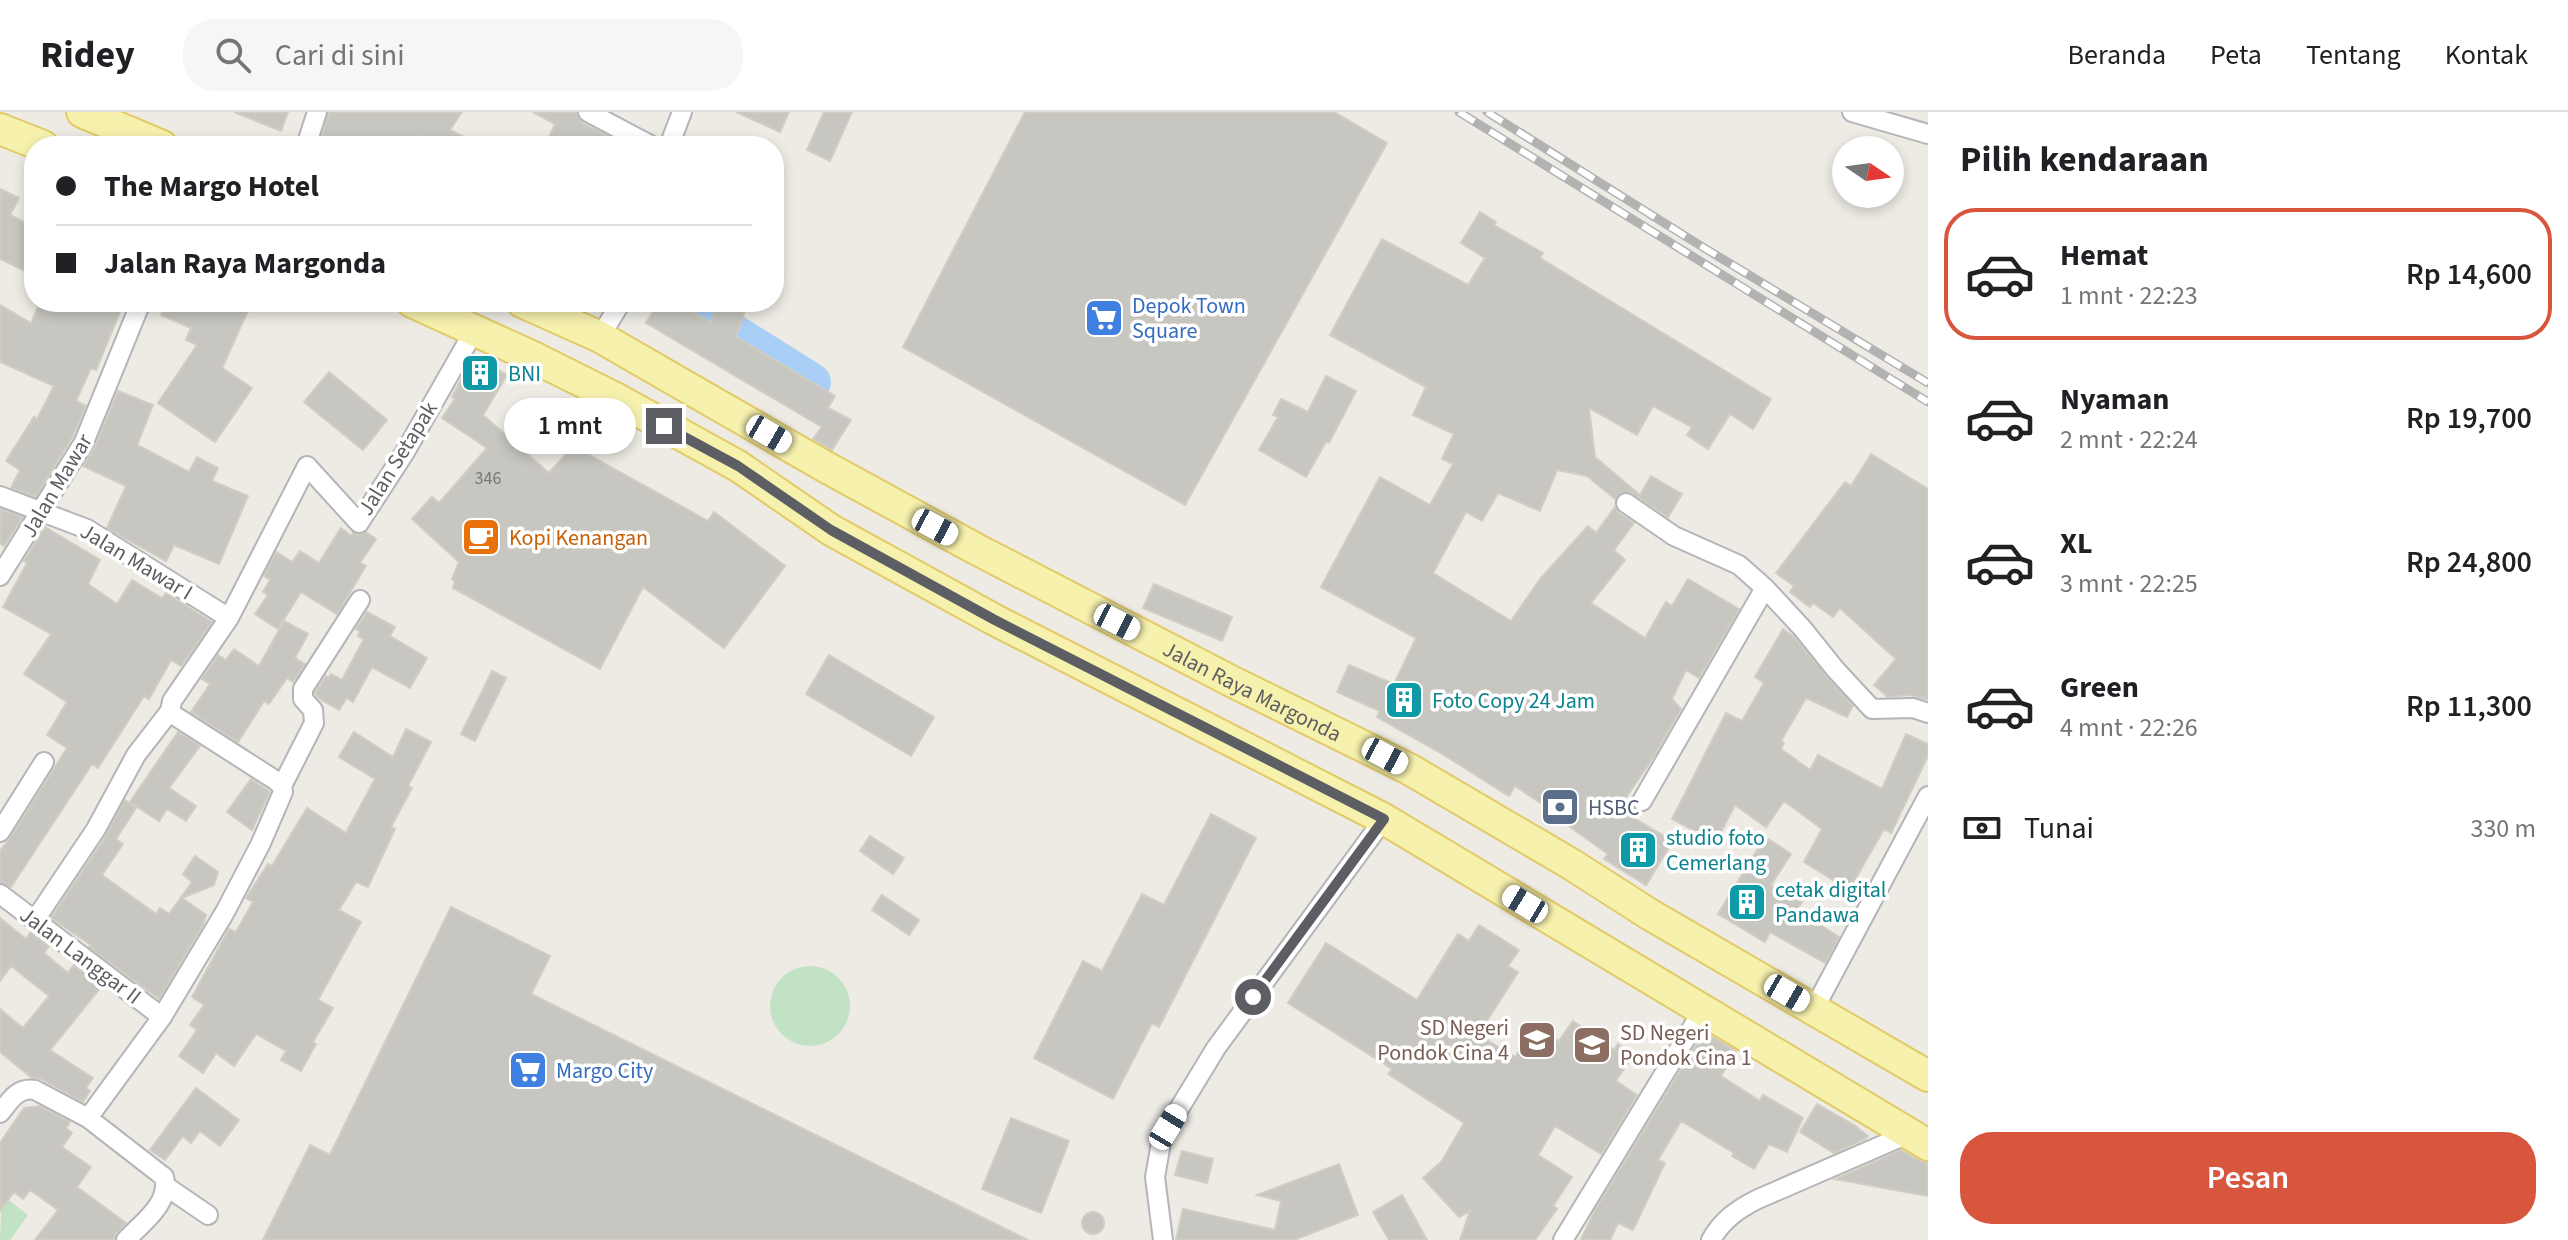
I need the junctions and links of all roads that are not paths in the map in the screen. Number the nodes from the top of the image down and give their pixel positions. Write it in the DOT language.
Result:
graph roads {
  1 [pos="82,112"];
  2 [pos="317,112"];
  3 [pos="588,112"];
  4 [pos="682,112"];
  5 [pos="1852,112"];
  6 [pos="0,129"];
  7 [pos="1928,134"];
  8 [pos="138,136"];
  9 [pos="309,136"];
  10 [pos="633,136"];
  11 [pos="673,136"];
  12 [pos="24,138"];
  13 [pos="137,312"];
  14 [pos="433,312"];
  15 [pos="544,312"];
  16 [pos="615,312"];
  17 [pos="474,331"];
  18 [pos="600,337"];
  19 [pos="748,421"];
  20 [pos="727,460"];
  21 [pos="0,496"];
  22 [pos="1626,503"];
  23 [pos="41,511"];
  24 [pos="0,576"];
  25 [pos="1765,588"];
  26 [pos="360,600"];
  27 [pos="229,618"];
  28 [pos="170,711"];
  29 [pos="1928,713"];
  30 [pos="44,762"];
  31 [pos="282,786"];
  32 [pos="1928,796"];
  33 [pos="1642,801"];
  34 [pos="1384,819"];
  35 [pos="0,832"];
  36 [pos="0,894"];
  37 [pos="35,920"];
  38 [pos="1814,1009"];
  39 [pos="1703,1010"];
  40 [pos="162,1017"];
  41 [pos="1928,1076"];
  42 [pos="0,1113"];
  43 [pos="88,1118"];
  44 [pos="1918,1140"];
  45 [pos="167,1187"];
  46 [pos="208,1215"];
  47 [pos="126,1240"];
  48 [pos="1163,1240"];
  49 [pos="1563,1240"];
  50 [pos="1711,1240"];
  1 -- 8 [label="main road"];
  2 -- 9 [label="street"];
  3 -- 10 [label="street"];
  4 -- 11 [label="street"];
  5 -- 7 [label="street"];
  6 -- 12 [label="main road"];
  13 -- 23 [label="street, Jalan Mawar"];
  14 -- 17 [label="main road"];
  15 -- 18 [label="main road, Jalan Raya Margonda"];
  16 -- 18 [label="street"];
  17 -- 20 [label="main road"];
  17 -- 27 [label="street, Jalan Setapak"];
  18 -- 19 [label="main road, Jalan Raya Margonda"];
  19 -- 20 [label="main road"];
  19 -- 38 [label="main road, Jalan Raya Margonda"];
  20 -- 34 [label="main road"];
  21 -- 23 [label="street, Jalan Mawar I"];
  22 -- 25 [label="street"];
  23 -- 24 [label="street, Jalan Mawar"];
  23 -- 27 [label="street, Jalan Mawar I"];
  25 -- 29 [label="street"];
  25 -- 33 [label="street"];
  26 -- 31 [label="street"];
  27 -- 28 [label="street"];
  28 -- 31 [label="street"];
  28 -- 37 [label="street"];
  30 -- 35 [label="street"];
  31 -- 40 [label="street"];
  32 -- 38 [label="street"];
  34 -- 39 [label="main road"];
  34 -- 48 [label="street"];
  36 -- 37 [label="street, Jalan Langgar II"];
  37 -- 40 [label="street, Jalan Langgar II"];
  38 -- 41 [label="main road, Jalan Raya Margonda"];
  39 -- 44 [label="main road"];
  39 -- 49 [label="street"];
  40 -- 43 [label="street"];
  42 -- 43 [label="street"];
  43 -- 45 [label="street"];
  44 -- 50 [label="street"];
  45 -- 46 [label="street"];
  45 -- 47 [label="street"];
}
